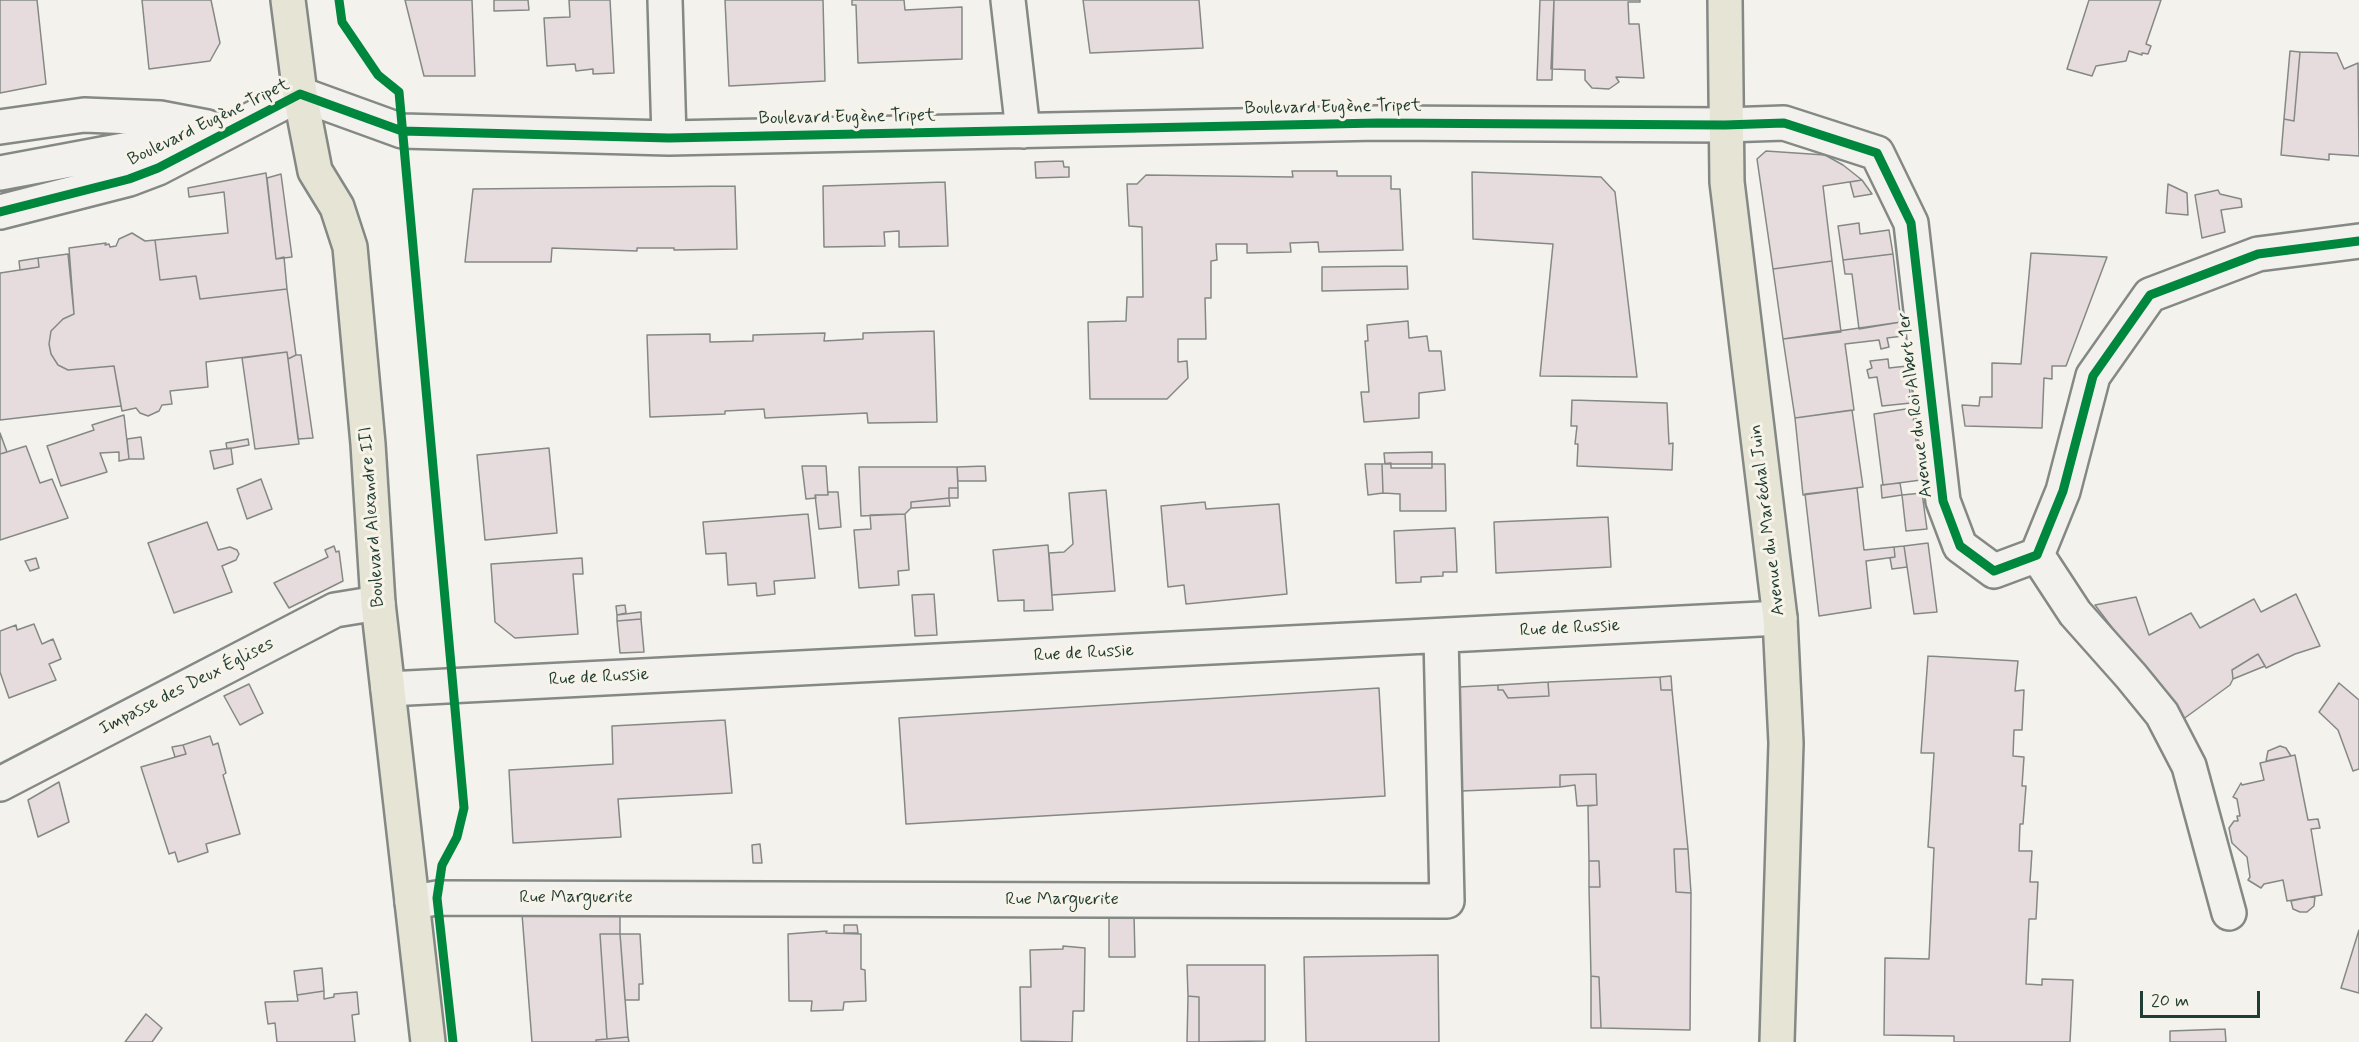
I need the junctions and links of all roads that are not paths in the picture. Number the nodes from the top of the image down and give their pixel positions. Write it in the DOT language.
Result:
graph roads {
  1 [pos="288,0"];
  2 [pos="665,0"];
  3 [pos="1008,0"];
  4 [pos="1725,0"];
  5 [pos="300,94"];
  6 [pos="1725,125"];
  7 [pos="0,127"];
  8 [pos="227,131"];
  9 [pos="1023,131"];
  10 [pos="669,138"];
  11 [pos="0,174"];
  12 [pos="0,212"];
  13 [pos="2359,241"];
  14 [pos="2037,555"];
  15 [pos="378,603"];
  16 [pos="1780,618"];
  17 [pos="1441,636"];
  18 [pos="388,689"];
  19 [pos="0,784"];
  20 [pos="411,902"];
  21 [pos="2229,913"];
  22 [pos="428,1042"];
  23 [pos="1777,1042"];
  1 -- 5 [label="main road, Boulevard Alexandre III"];
  2 -- 10 [label="street"];
  3 -- 9 [label="street"];
  4 -- 6 [label="main road, Avenue du Maréchal Juin"];
  5 -- 8 [label="street, Boulevard Eugène Tripet"];
  5 -- 10 [label="street, Boulevard Eugène Tripet"];
  5 -- 15 [label="main road, Boulevard Alexandre III"];
  6 -- 9 [label="street, Boulevard Eugène Tripet"];
  6 -- 14 [label="street, Avenue du Roi Albert 1er"];
  6 -- 16 [label="main road, Avenue du Maréchal Juin"];
  7 -- 8 [label="street, Boulevard Eugène Tripet"];
  8 -- 11 [label="street, Boulevard Eugène Tripet"];
  8 -- 12 [label="street, Boulevard Eugène Tripet"];
  9 -- 10 [label="street, Boulevard Eugène Tripet"];
  13 -- 14 [label="street"];
  14 -- 21 [label="street"];
  15 -- 18 [label="main road, Boulevard Alexandre III"];
  15 -- 19 [label="street, Impasse des Deux Églises"];
  16 -- 17 [label="street, Rue de Russie"];
  16 -- 23 [label="main road, Avenue du Maréchal Juin"];
  17 -- 18 [label="street, Rue de Russie"];
  17 -- 20 [label="street, Rue Marguerite"];
  18 -- 20 [label="main road, Boulevard Alexandre III"];
  20 -- 22 [label="main road, Boulevard Alexandre III"];
}
